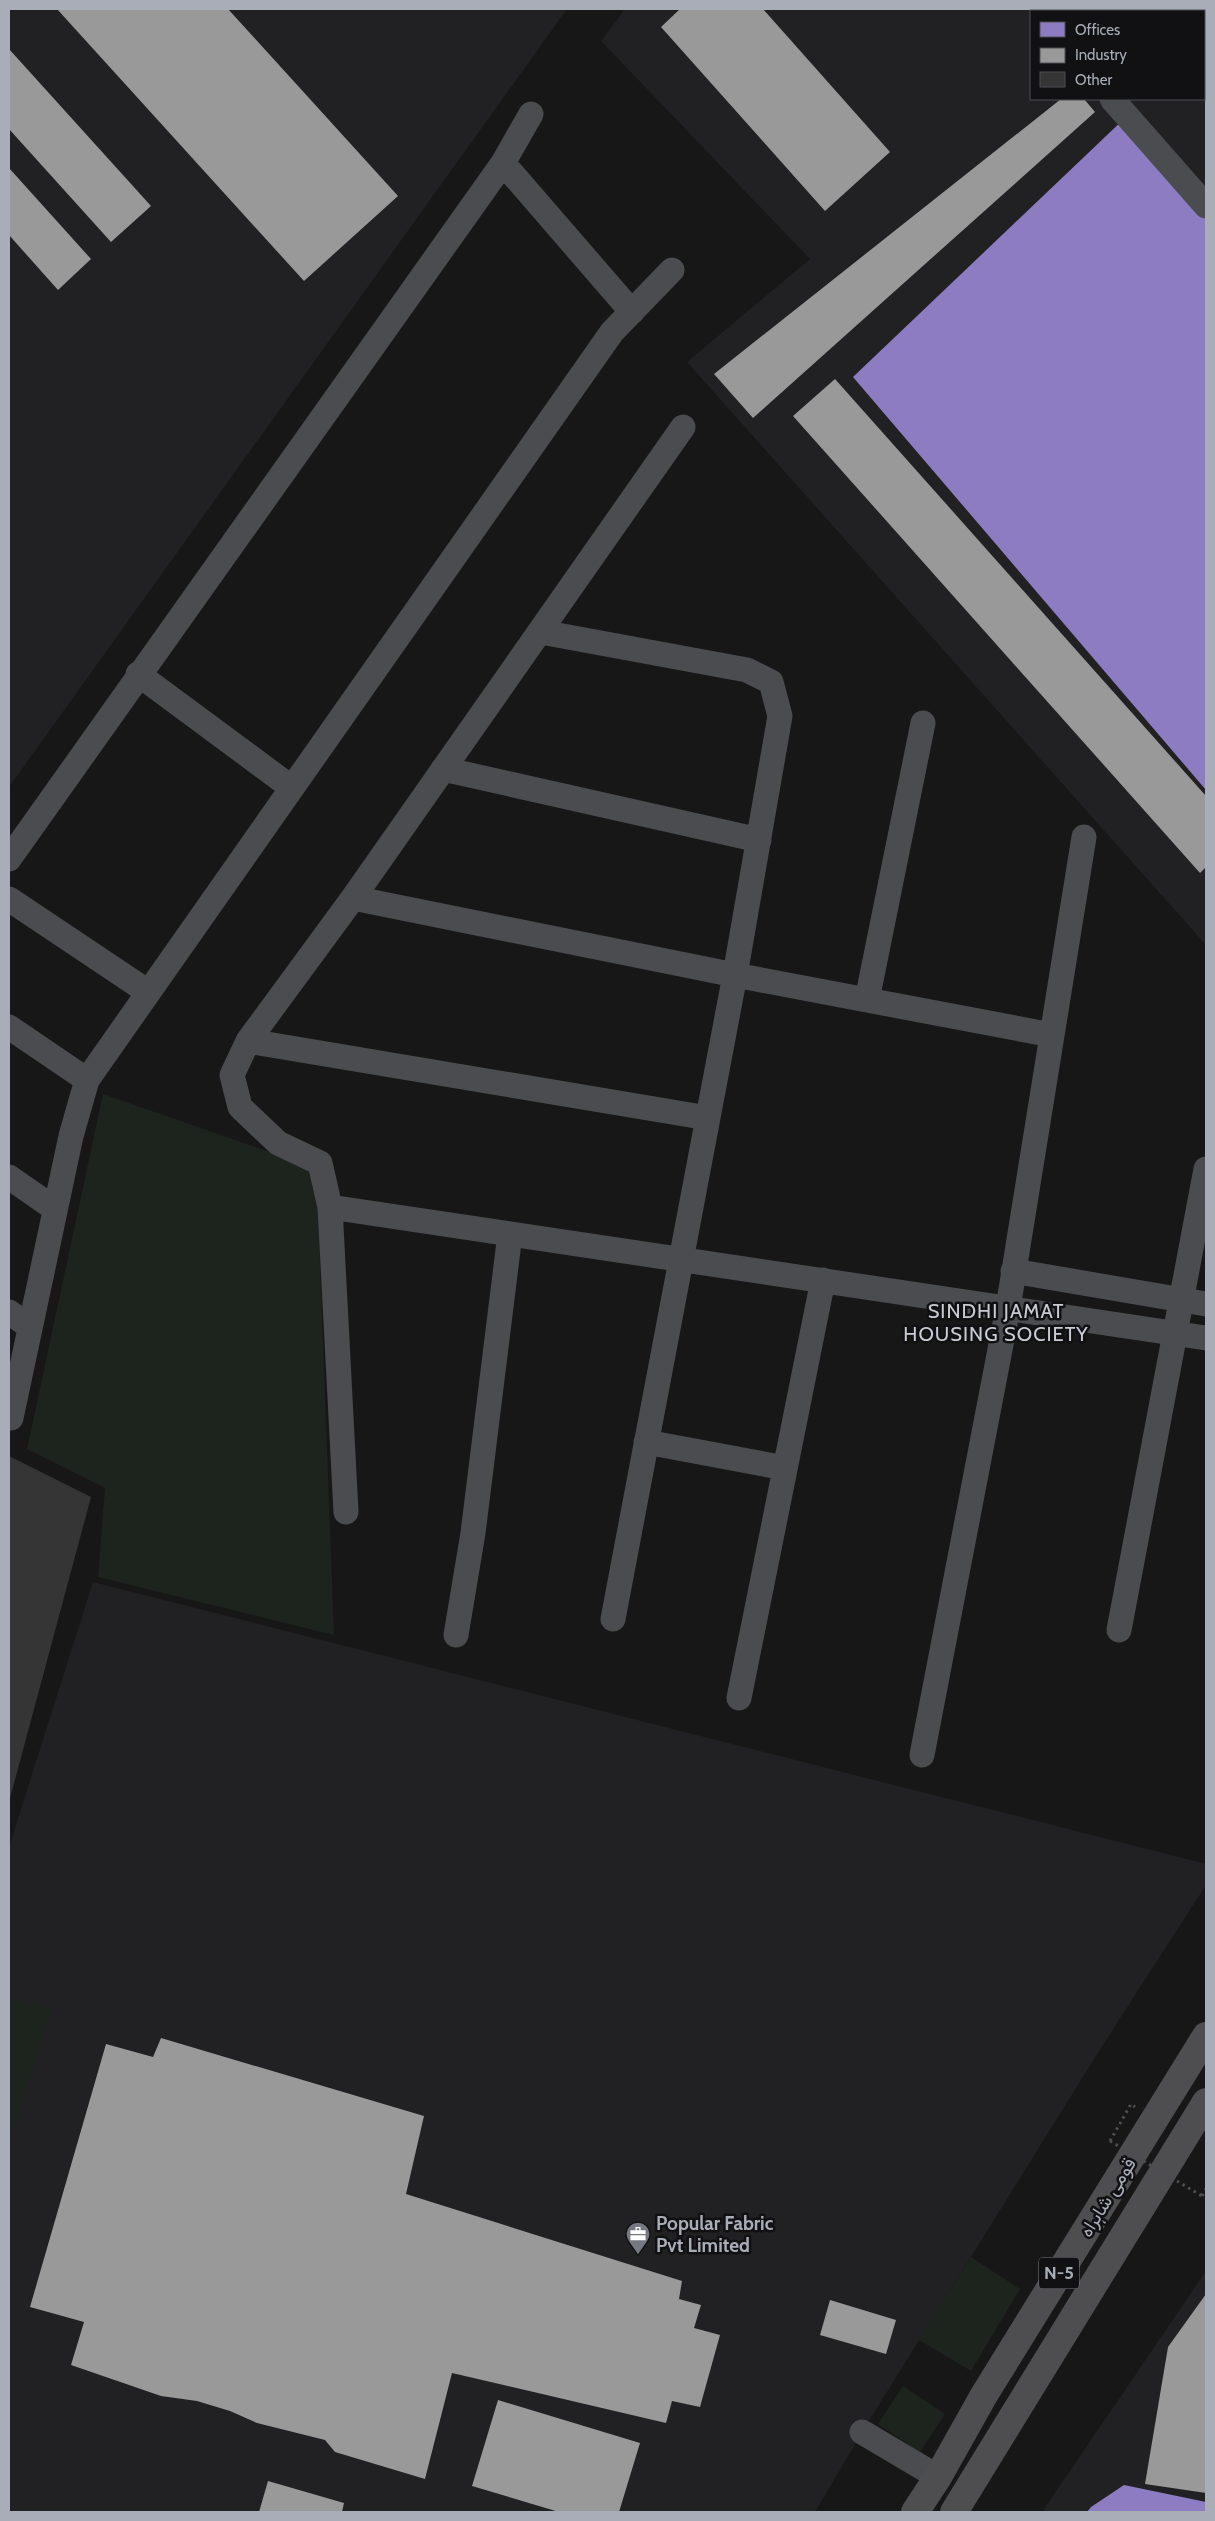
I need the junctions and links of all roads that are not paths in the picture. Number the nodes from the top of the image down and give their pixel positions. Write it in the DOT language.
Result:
graph roads {
  1 [pos="1113,100"];
  2 [pos="531,114"];
  3 [pos="503,163"];
  4 [pos="1206,206"];
  5 [pos="672,270"];
  6 [pos="632,312"];
  7 [pos="683,427"];
  8 [pos="541,632"];
  9 [pos="138,674"];
  10 [pos="923,722"];
  11 [pos="442,768"];
  12 [pos="292,788"];
  13 [pos="1084,838"];
  14 [pos="759,840"];
  15 [pos="9,859"];
  16 [pos="353,898"];
  17 [pos="9,899"];
  18 [pos="735,975"];
  19 [pos="148,992"];
  20 [pos="867,1000"];
  21 [pos="9,1027"];
  22 [pos="1052,1035"];
  23 [pos="248,1041"];
  24 [pos="86,1080"];
  25 [pos="708,1118"];
  26 [pos="1206,1169"];
  27 [pos="9,1177"];
  28 [pos="330,1208"];
  29 [pos="55,1209"];
  30 [pos="510,1234"];
  31 [pos="681,1259"];
  32 [pos="1013,1271"];
  33 [pos="823,1280"];
  34 [pos="1182,1300"];
  35 [pos="1206,1304"];
  36 [pos="1008,1308"];
  37 [pos="9,1312"];
  38 [pos="30,1327"];
  39 [pos="1176,1333"];
  40 [pos="1206,1338"];
  41 [pos="11,1418"];
  42 [pos="646,1442"];
  43 [pos="785,1468"];
  44 [pos="346,1512"];
  45 [pos="613,1619"];
  46 [pos="1119,1630"];
  47 [pos="456,1634"];
  48 [pos="738,1698"];
  49 [pos="922,1755"];
  50 [pos="1206,2036"];
  51 [pos="1206,2102"];
  52 [pos="862,2432"];
  53 [pos="938,2477"];
  54 [pos="915,2512"];
  55 [pos="954,2512"];
  1 -- 4 [label="street"];
  2 -- 3 [label="street"];
  3 -- 6 [label="street"];
  3 -- 9 [label="street"];
  5 -- 6 [label="street"];
  6 -- 12 [label="street"];
  7 -- 8 [label="street"];
  8 -- 11 [label="street"];
  8 -- 14 [label="street"];
  9 -- 12 [label="street"];
  9 -- 15 [label="street"];
  10 -- 20 [label="street"];
  11 -- 14 [label="street"];
  11 -- 16 [label="street"];
  12 -- 19 [label="street"];
  13 -- 22 [label="street"];
  14 -- 18 [label="street"];
  16 -- 18 [label="street"];
  16 -- 23 [label="street"];
  17 -- 19 [label="street"];
  18 -- 20 [label="street"];
  18 -- 25 [label="street"];
  19 -- 24 [label="street"];
  20 -- 22 [label="street"];
  21 -- 24 [label="street"];
  22 -- 32 [label="street"];
  23 -- 25 [label="street"];
  23 -- 28 [label="street"];
  24 -- 29 [label="street"];
  25 -- 31 [label="street"];
  26 -- 34 [label="street"];
  27 -- 29 [label="street"];
  28 -- 30 [label="street"];
  28 -- 44 [label="street"];
  29 -- 38 [label="street"];
  30 -- 31 [label="street"];
  30 -- 47 [label="street"];
  31 -- 33 [label="street"];
  31 -- 42 [label="street"];
  32 -- 34 [label="street"];
  32 -- 36 [label="street"];
  33 -- 36 [label="street"];
  33 -- 43 [label="street"];
  34 -- 35 [label="street"];
  34 -- 39 [label="street"];
  36 -- 39 [label="street"];
  36 -- 49 [label="street"];
  37 -- 38 [label="street"];
  38 -- 41 [label="street"];
  39 -- 40 [label="street"];
  39 -- 46 [label="street"];
  42 -- 43 [label="street"];
  42 -- 45 [label="street"];
  43 -- 48 [label="street"];
  50 -- 53 [label="highway, قومی شاہراہ / N-5"];
  51 -- 55 [label="highway, قومی شاہراہ / N-5"];
  52 -- 53 [label="street"];
  53 -- 54 [label="highway, قومی شاہراہ / N-5"];
}
